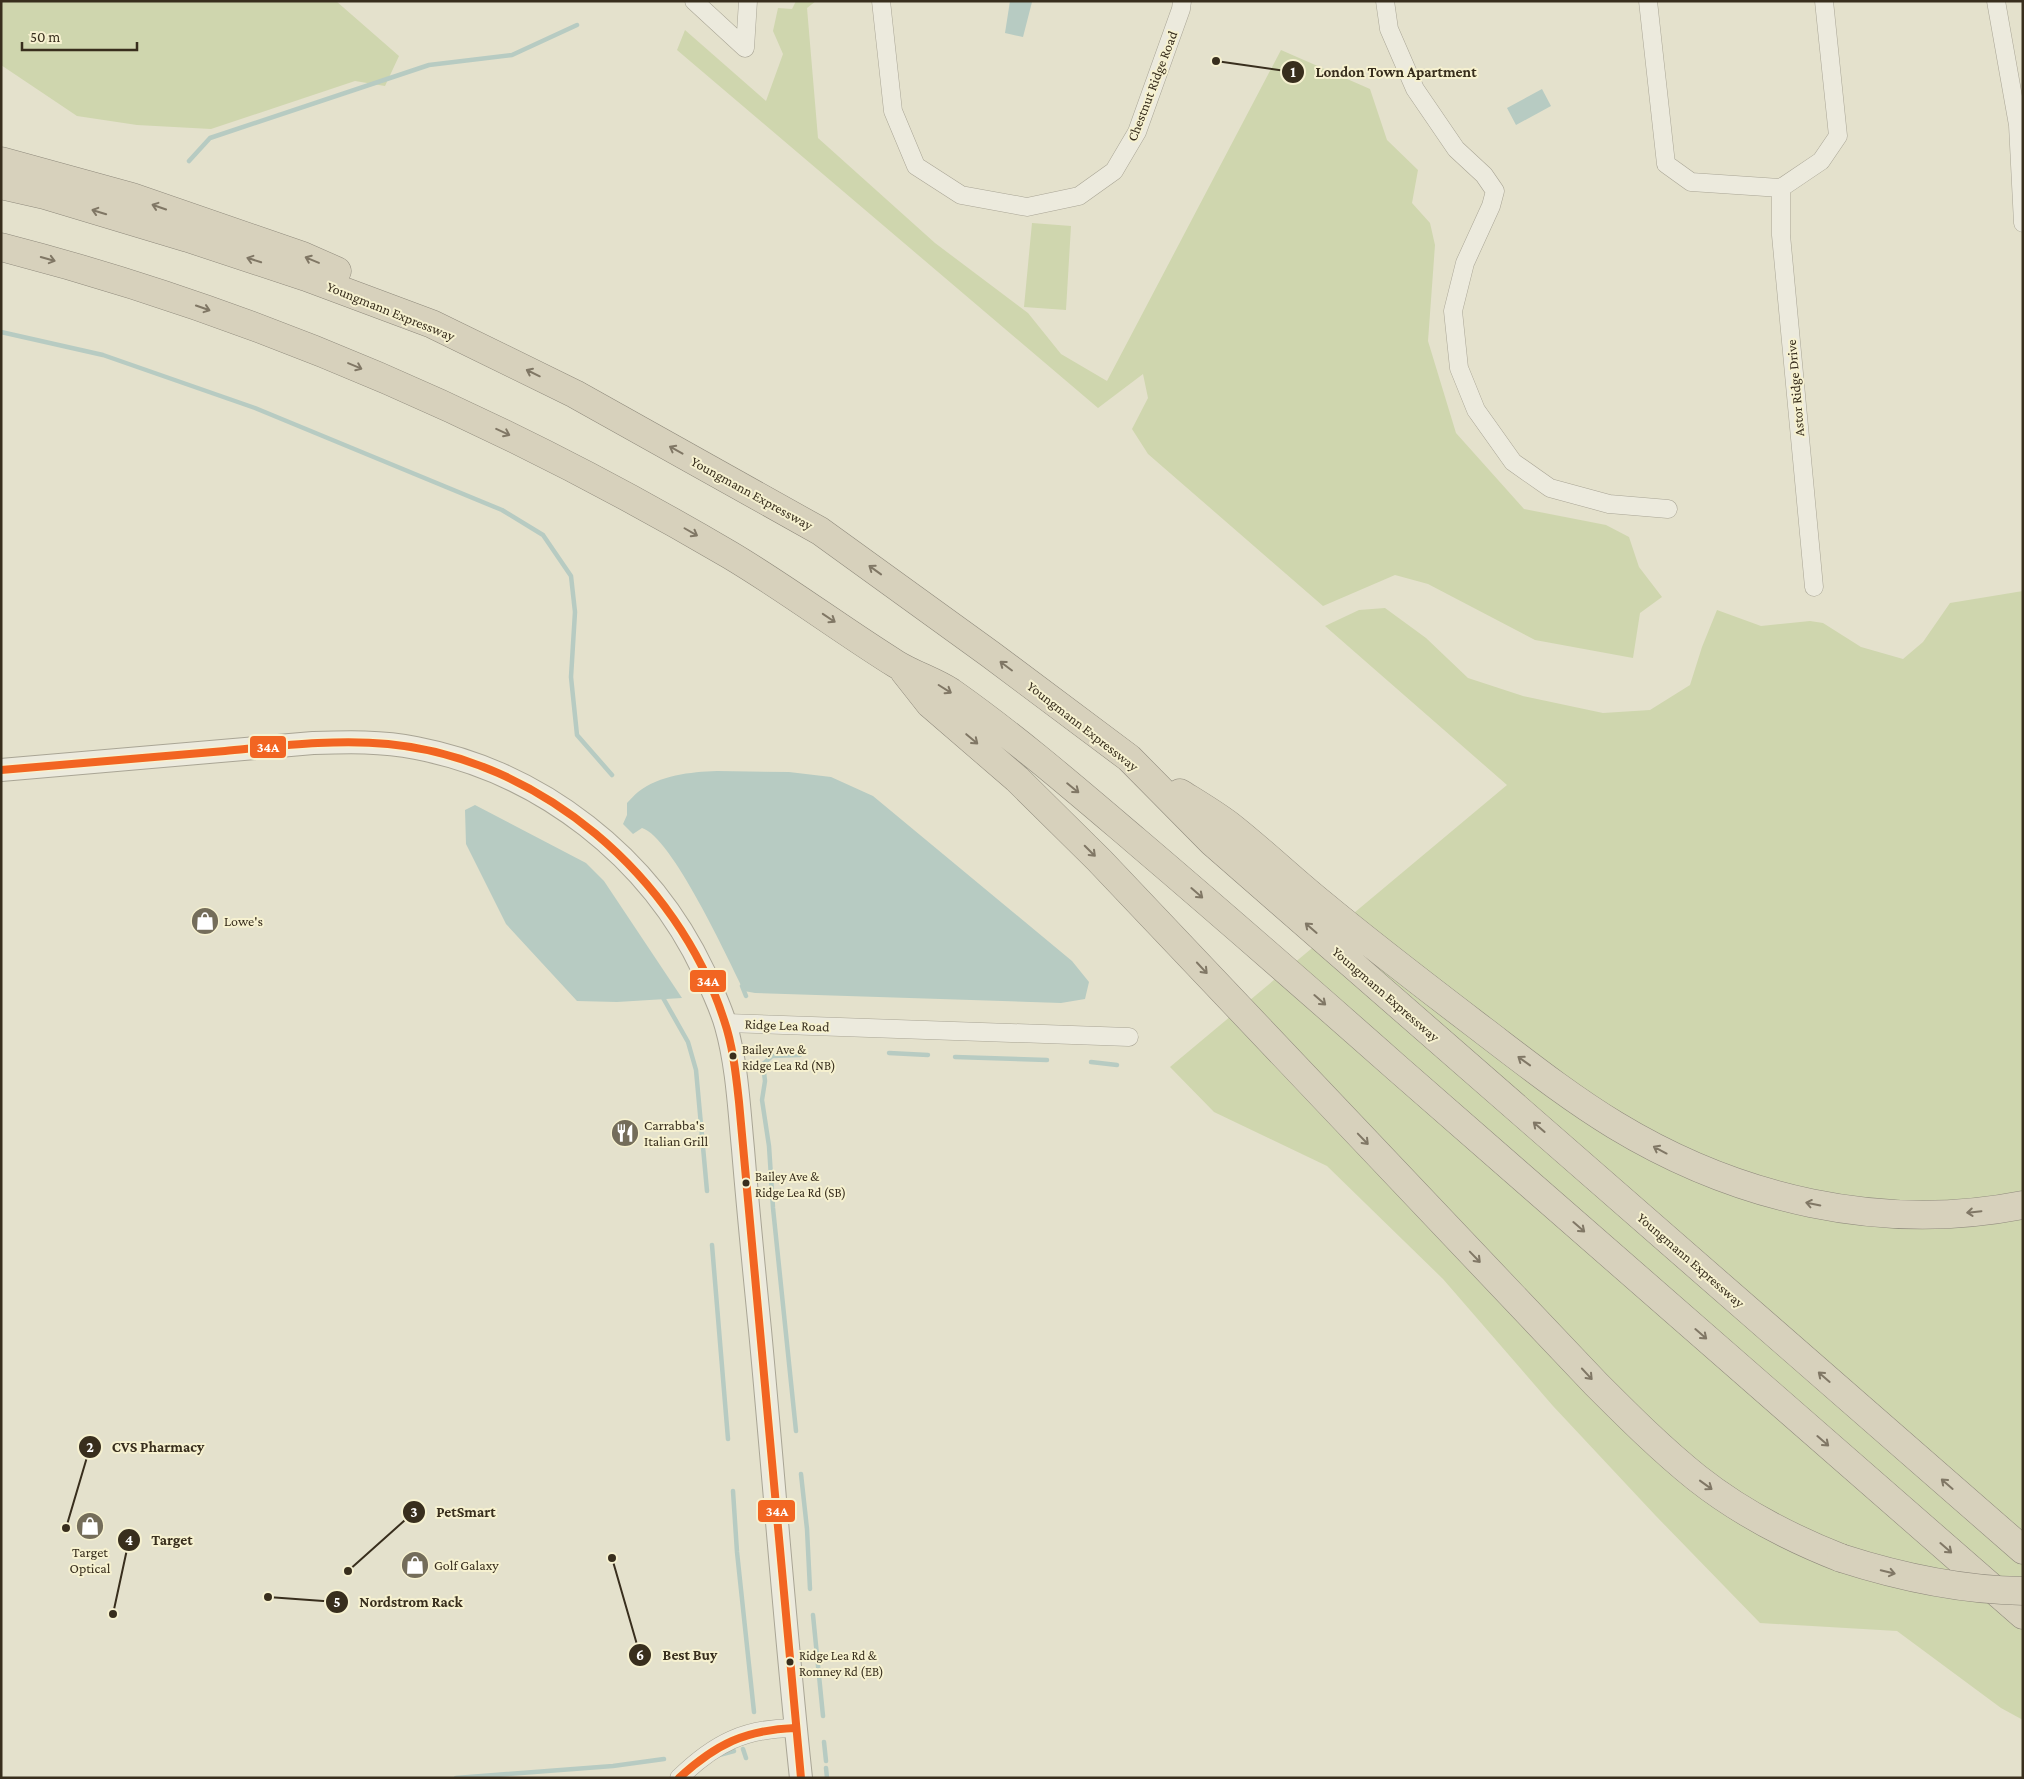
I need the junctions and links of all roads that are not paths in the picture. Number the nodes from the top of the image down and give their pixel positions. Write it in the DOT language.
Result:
graph roads {
  1 [pos="694,1"];
  2 [pos="748,1"];
  3 [pos="881,1"];
  4 [pos="1182,1"];
  5 [pos="1385,1"];
  6 [pos="1648,1"];
  7 [pos="1824,1"];
  8 [pos="1996,1"];
  9 [pos="1,161"];
  10 [pos="1,185"];
  11 [pos="1781,188"];
  12 [pos="2023,223"];
  13 [pos="1,246"];
  14 [pos="432,324"];
  15 [pos="1668,509"];
  16 [pos="1814,587"];
  17 [pos="901,668"];
  18 [pos="1129,758"];
  19 [pos="1,770"];
  20 [pos="726,1023"];
  21 [pos="1129,1037"];
  22 [pos="2023,1205"];
  23 [pos="2023,1550"];
  24 [pos="2023,1591"];
  25 [pos="2023,1615"];
  26 [pos="795,1728"];
  27 [pos="679,1778"];
  28 [pos="801,1778"];
  1 -- 2 [label="street"];
  3 -- 4 [label="street, Chestnut Ridge Road"];
  5 -- 15 [label="street"];
  6 -- 11 [label="street"];
  7 -- 11 [label="street"];
  8 -- 12 [label="street"];
  14 -- 9 [label="highway, one-way"];
  14 -- 10 [label="highway, Youngmann Expressway, one-way"];
  11 -- 16 [label="street, Astor Ridge Drive"];
  13 -- 17 [label="highway, one-way"];
  18 -- 14 [label="highway, Youngmann Expressway, one-way"];
  17 -- 24 [label="highway, one-way, bridge"];
  17 -- 25 [label="highway, one-way"];
  22 -- 18 [label="highway, one-way"];
  23 -- 18 [label="highway, Youngmann Expressway, one-way"];
  19 -- 20 [label="street, Ridge Lea Road"];
  20 -- 21 [label="street, Ridge Lea Road"];
  20 -- 26 [label="street"];
  26 -- 27 [label="street"];
  26 -- 28 [label="street"];
}
